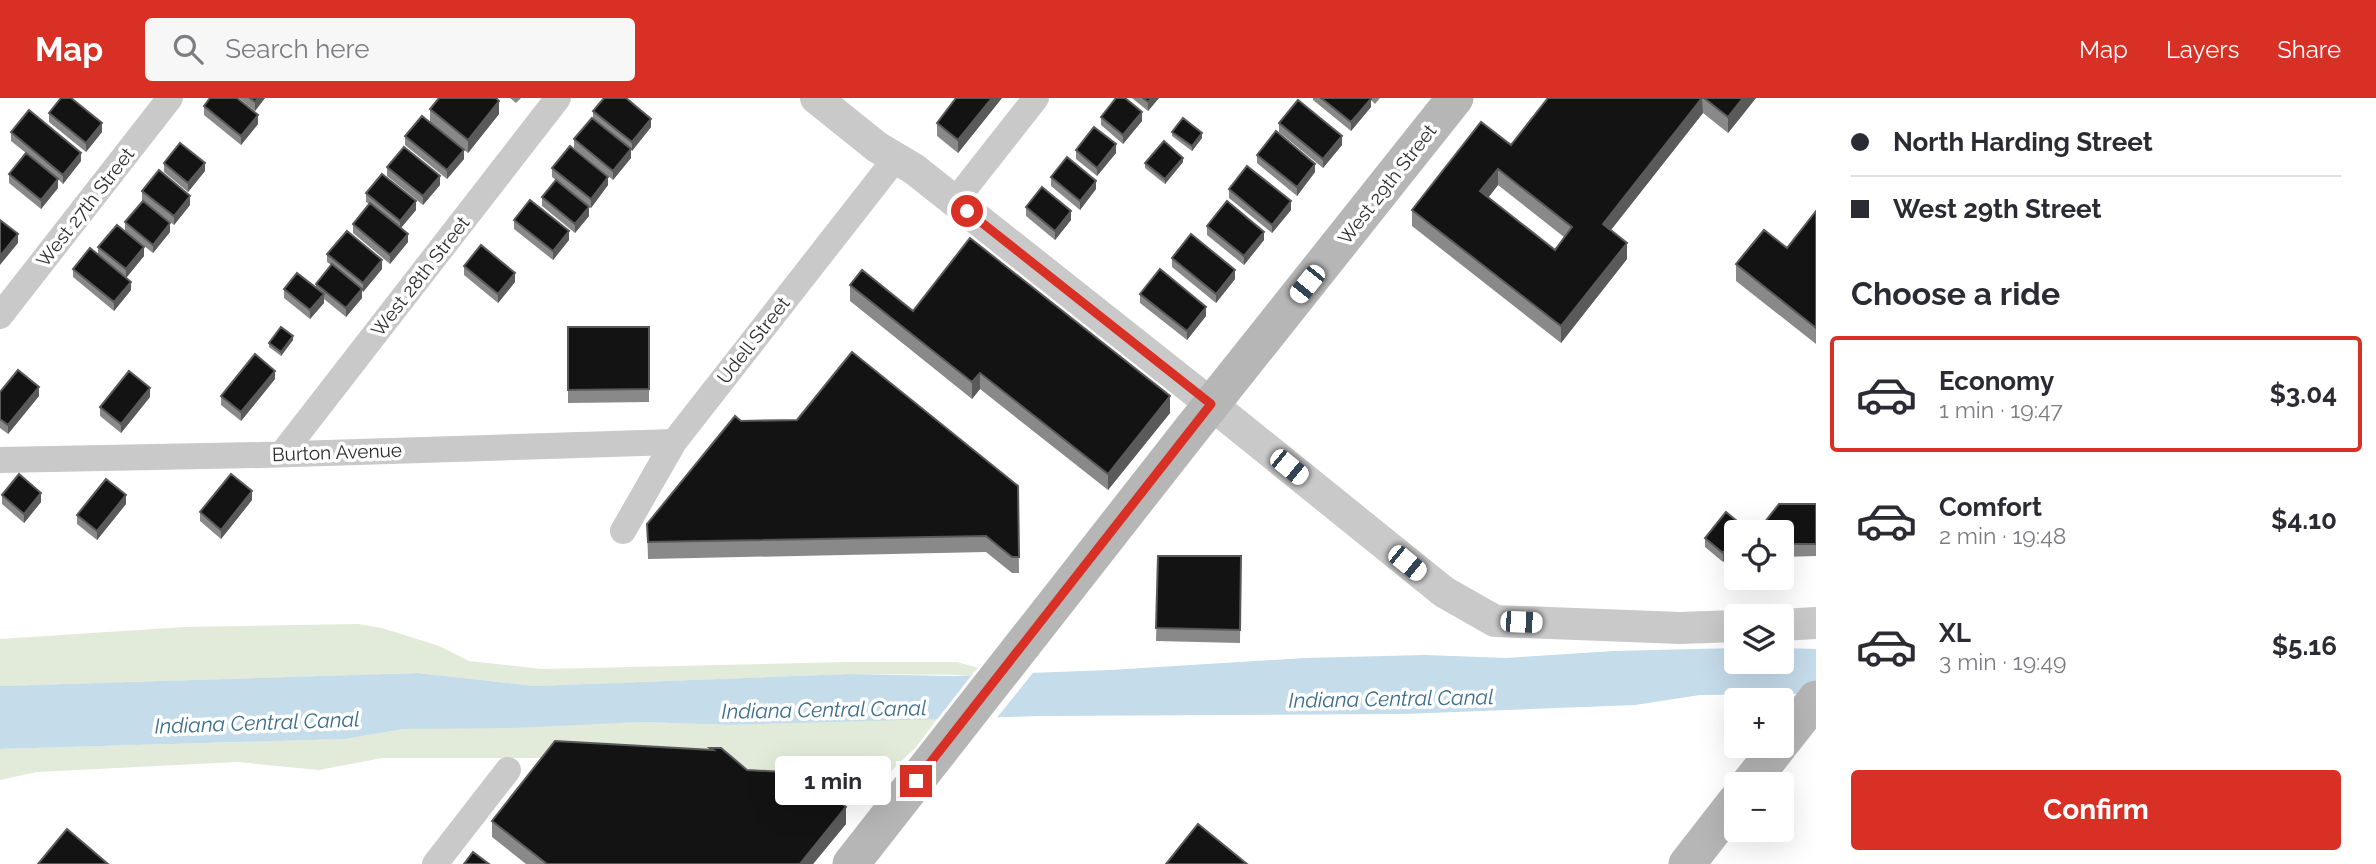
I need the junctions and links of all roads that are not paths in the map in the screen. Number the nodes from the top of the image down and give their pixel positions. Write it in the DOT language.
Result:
graph roads {
  1 [pos="170,98"];
  2 [pos="558,98"];
  3 [pos="816,98"];
  4 [pos="1037,98"];
  5 [pos="1455,98"];
  6 [pos="896,158"];
  7 [pos="955,201"];
  8 [pos="0,316"];
  9 [pos="1211,404"];
  10 [pos="674,442"];
  11 [pos="282,454"];
  12 [pos="0,460"];
  13 [pos="623,531"];
  14 [pos="1816,624"];
  15 [pos="1794,625"];
  16 [pos="1724,626"];
  17 [pos="1816,699"];
  18 [pos="1794,726"];
  19 [pos="1769,758"];
  20 [pos="508,770"];
  21 [pos="1758,772"];
  22 [pos="1724,816"];
  23 [pos="435,864"];
  24 [pos="851,864"];
  25 [pos="1687,864"];
  1 -- 8 [label="street, West 27th Street"];
  2 -- 11 [label="street, West 28th Street"];
  3 -- 6 [label="street"];
  4 -- 7 [label="street"];
  5 -- 9 [label="main road, West 29th Street"];
  6 -- 7 [label="street"];
  6 -- 10 [label="street, Udell Street"];
  7 -- 9 [label="street"];
  9 -- 16 [label="street"];
  9 -- 24 [label="main road, West 29th Street"];
  10 -- 11 [label="street, Burton Avenue"];
  10 -- 13 [label="street, Udell Street"];
  11 -- 12 [label="street, Burton Avenue"];
  14 -- 15 [label="street"];
  17 -- 18 [label="main road"];
  19 -- 21 [label="main road"];
  20 -- 23 [label="street"];
  22 -- 25 [label="main road"];
}
